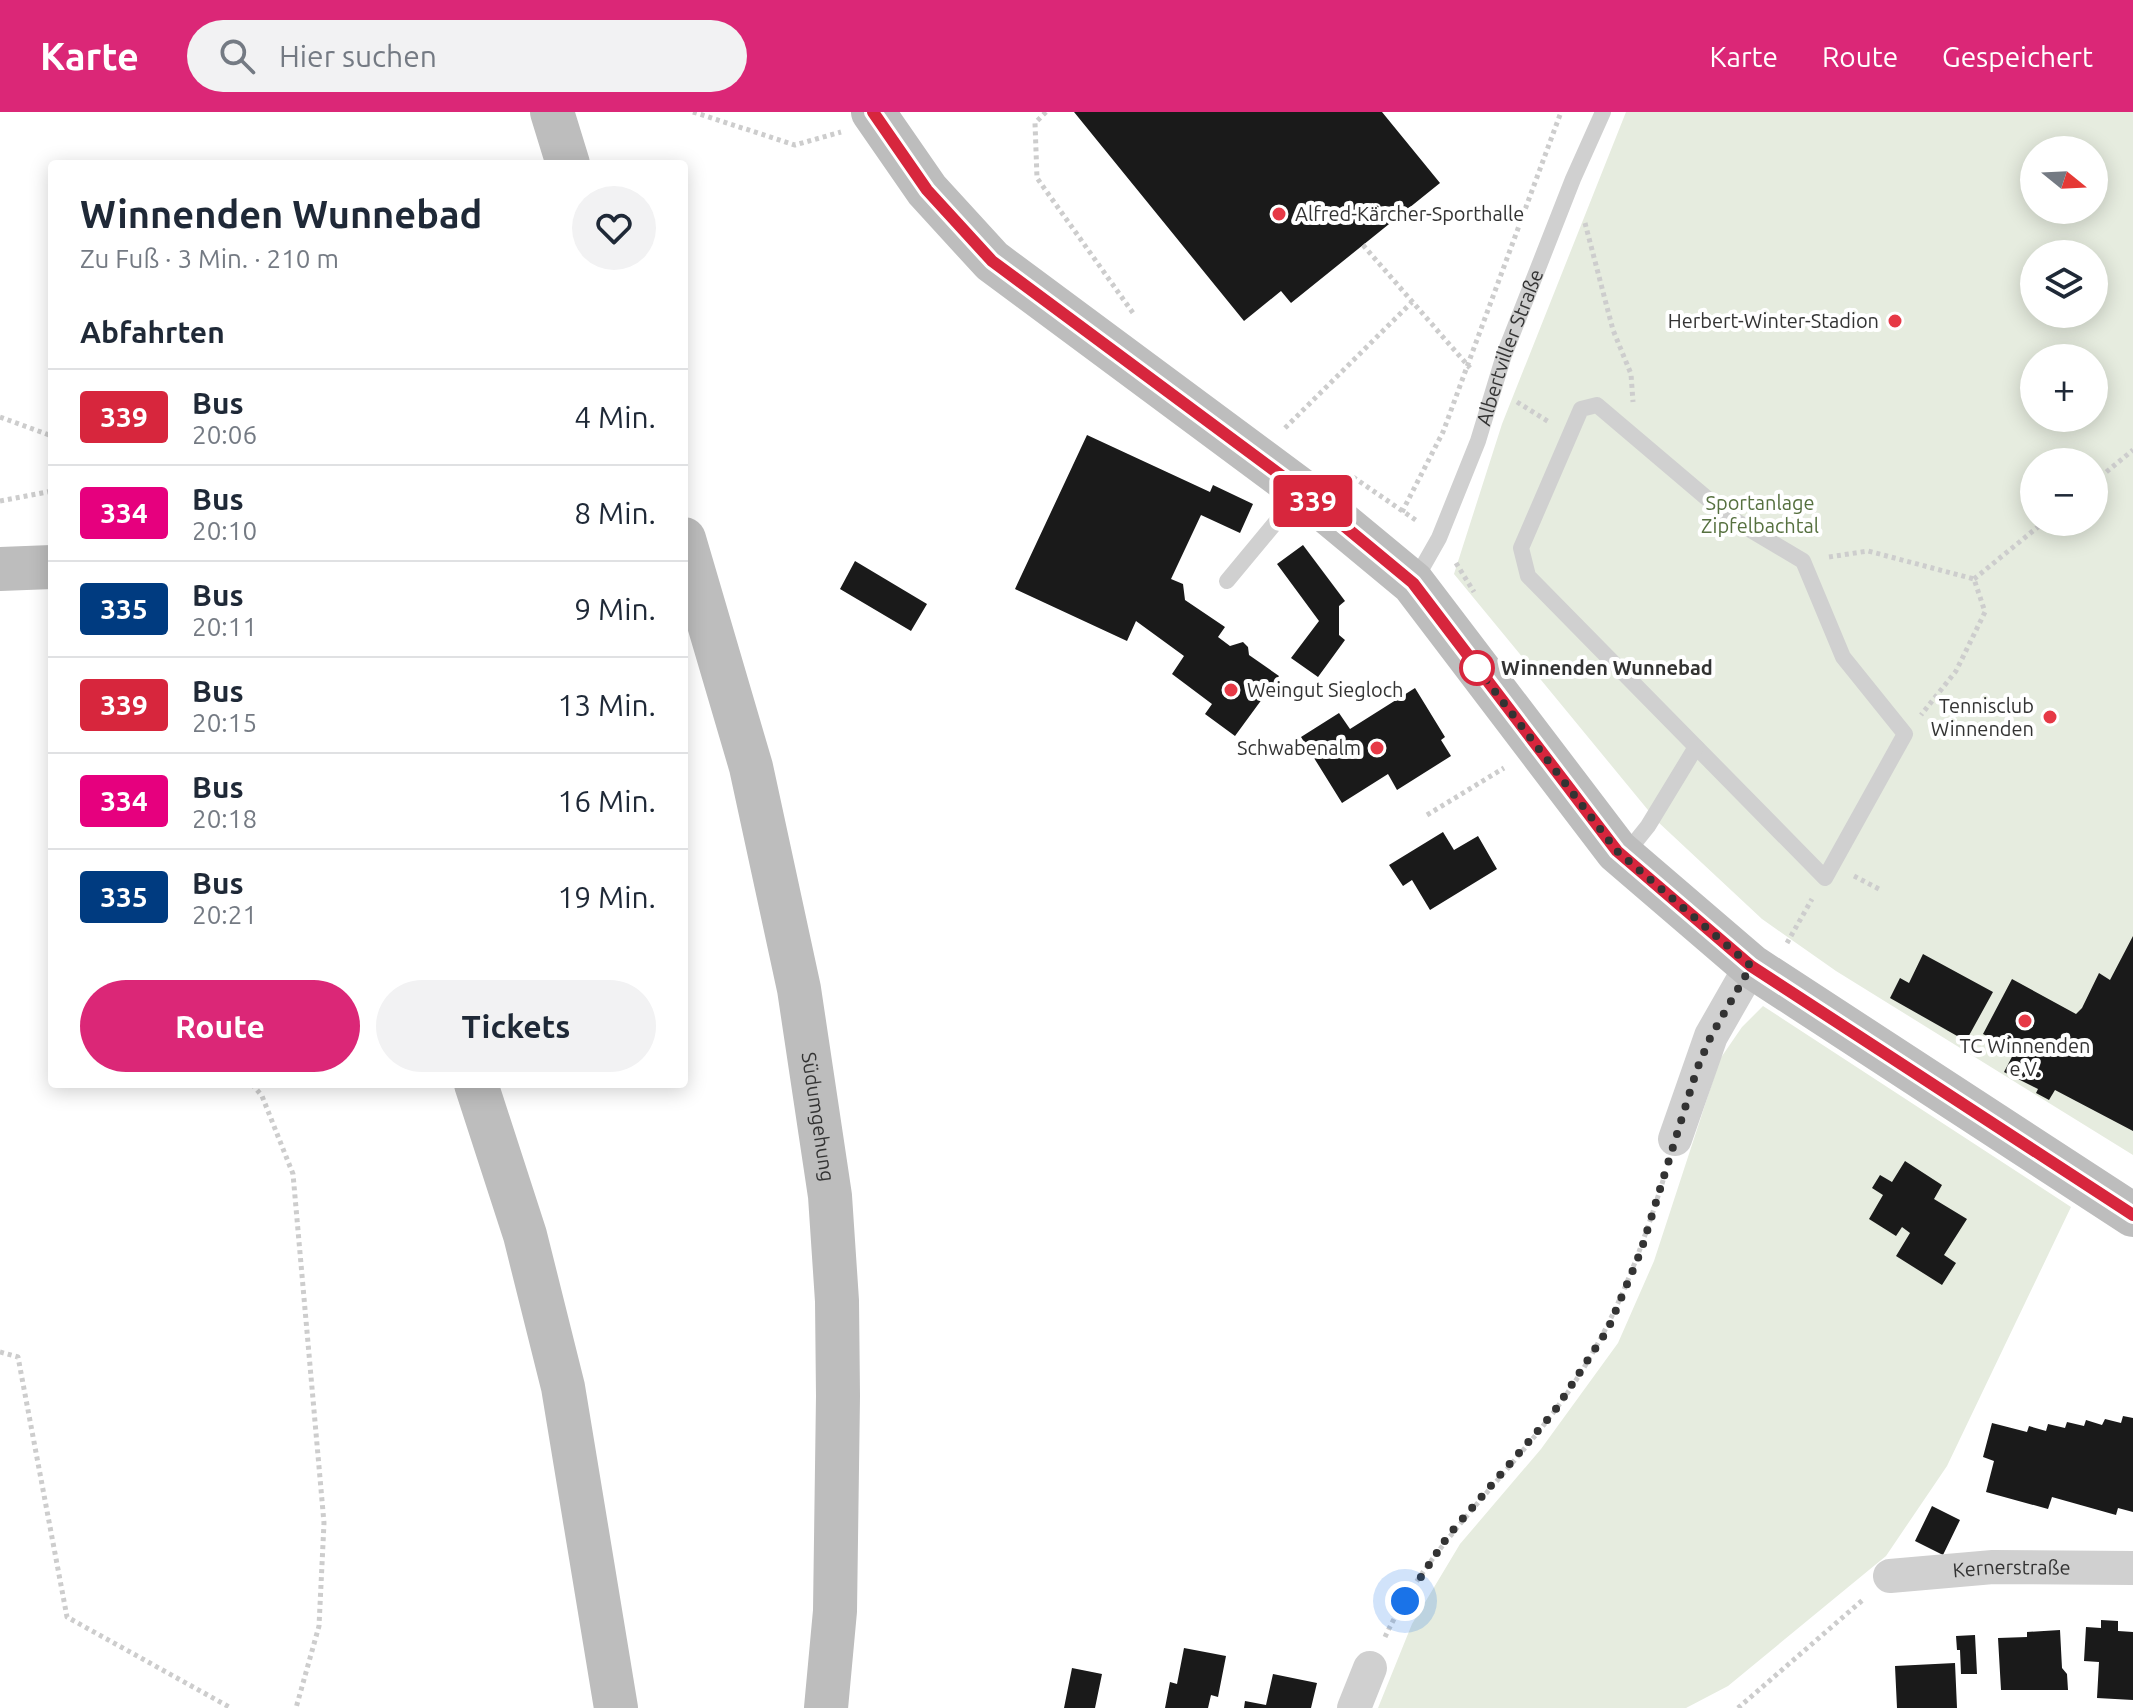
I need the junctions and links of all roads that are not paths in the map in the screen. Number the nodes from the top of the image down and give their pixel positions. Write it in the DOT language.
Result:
graph roads {
  1 [pos="1603,112"];
  2 [pos="876,117"];
  3 [pos="1302,491"];
  4 [pos="688,553"];
  5 [pos="48,567"];
  6 [pos="0,569"];
  7 [pos="1227,581"];
  8 [pos="1413,583"];
  9 [pos="1696,747"];
  10 [pos="1624,857"];
  11 [pos="1768,957"];
  12 [pos="477,1088"];
  13 [pos="1675,1139"];
  14 [pos="2133,1215"];
  15 [pos="2133,1568"];
  16 [pos="1890,1576"];
  17 [pos="1370,1668"];
  18 [pos="616,1708"];
  19 [pos="826,1708"];
  20 [pos="1354,1708"];
  1 -- 8 [label="lane, Albertviller Straße"];
  2 -- 3 [label="street"];
  3 -- 7 [label="lane"];
  3 -- 8 [label="street"];
  4 -- 19 [label="street, Südumgehung"];
  5 -- 6 [label="street"];
  8 -- 10 [label="street"];
  9 -- 9 [label="lane"];
  9 -- 10 [label="lane"];
  10 -- 11 [label="street"];
  11 -- 13 [label="street"];
  11 -- 14 [label="street"];
  12 -- 18 [label="street"];
  15 -- 16 [label="street, Kernerstraße"];
  17 -- 20 [label="street"];
}
